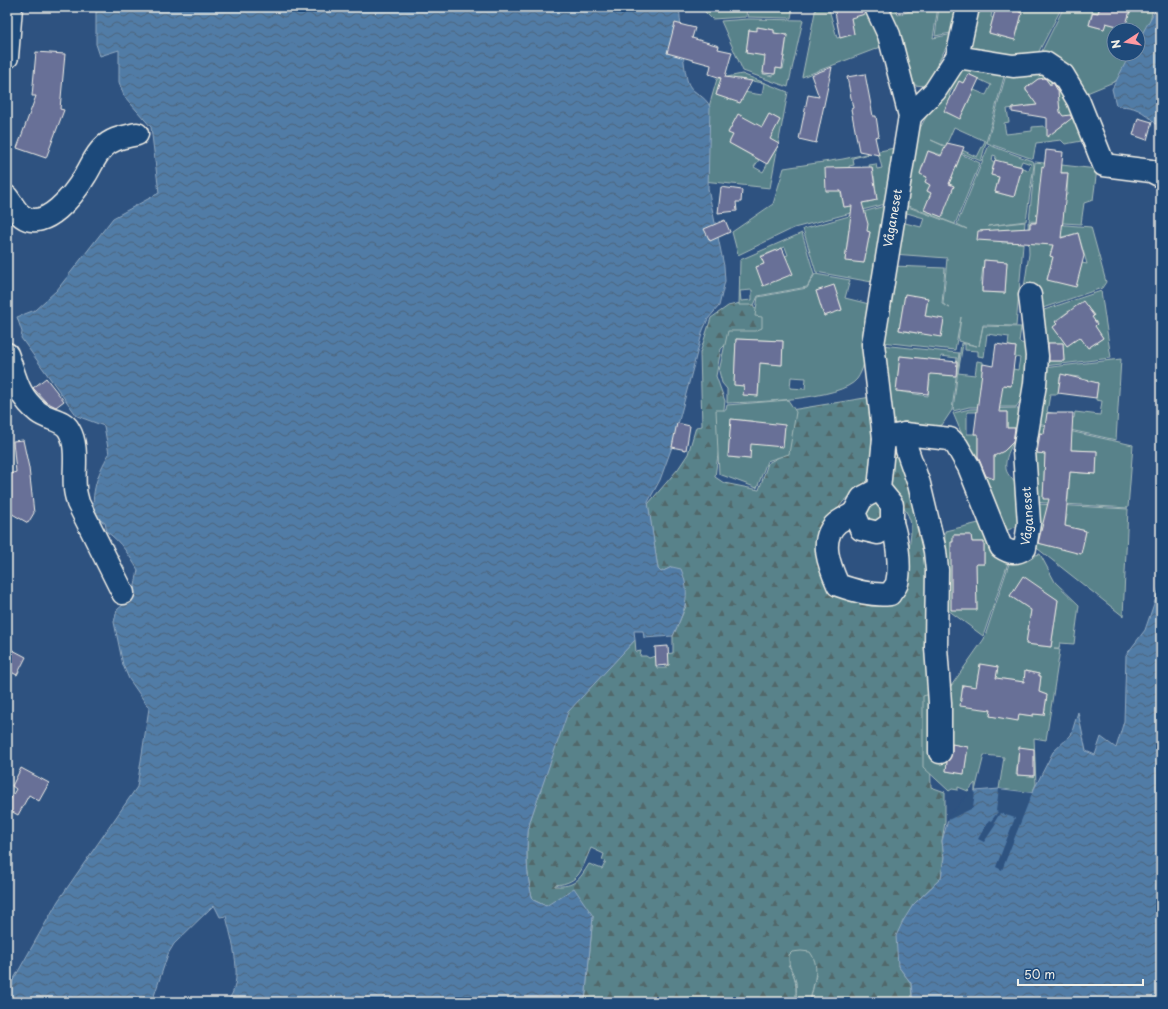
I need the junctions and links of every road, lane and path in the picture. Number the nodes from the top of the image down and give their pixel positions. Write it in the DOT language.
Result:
graph roads {
  1 [pos="11,7"];
  2 [pos="876,7"];
  3 [pos="968,7"];
  4 [pos="7,57"];
  5 [pos="957,57"];
  6 [pos="910,116"];
  7 [pos="137,134"];
  8 [pos="1161,176"];
  9 [pos="7,197"];
  10 [pos="1030,295"];
  11 [pos="7,354"];
  12 [pos="905,434"];
  13 [pos="884,438"];
  14 [pos="879,488"];
  15 [pos="854,513"];
  16 [pos="892,523"];
  17 [pos="123,593"];
  18 [pos="940,752"];
  1 -- 4 [label="street"];
  2 -- 6 [label="street, Våganeset"];
  3 -- 5 [label="street"];
  5 -- 6 [label="street"];
  5 -- 8 [label="street"];
  6 -- 13 [label="street, Våganeset"];
  7 -- 9 [label="street"];
  10 -- 12 [label="street, Våganeset"];
  11 -- 17 [label="street"];
  12 -- 13 [label="street, Våganeset"];
  12 -- 18 [label="street"];
  13 -- 14 [label="street, Våganeset"];
  14 -- 15 [label="street"];
  14 -- 16 [label="street"];
  15 -- 16 [label="street"];
  15 -- 16 [label="street"];
}
